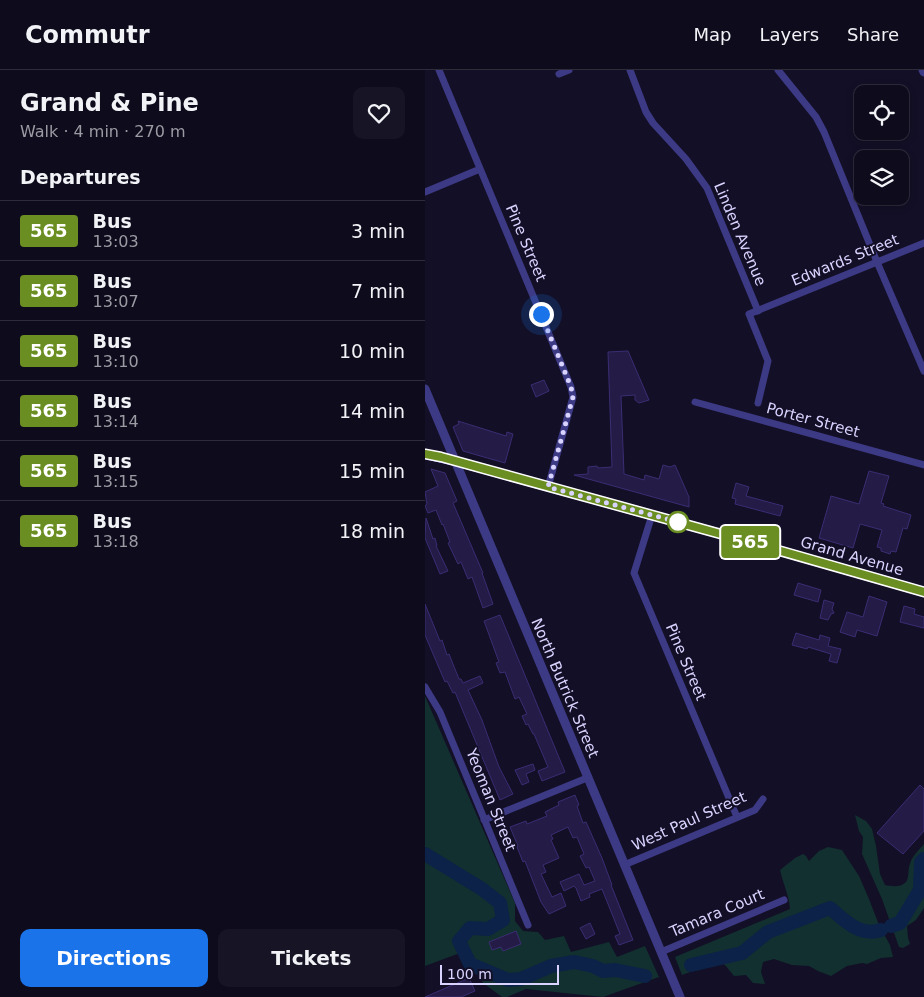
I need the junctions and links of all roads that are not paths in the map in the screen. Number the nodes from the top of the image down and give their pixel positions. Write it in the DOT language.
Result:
graph roads {
  1 [pos="439,70"];
  2 [pos="569,70"];
  3 [pos="630,70"];
  4 [pos="778,70"];
  5 [pos="559,74"];
  6 [pos="480,169"];
  7 [pos="425,192"];
  8 [pos="924,243"];
  9 [pos="877,262"];
  10 [pos="758,311"];
  11 [pos="924,371"];
  12 [pos="425,389"];
  13 [pos="695,402"];
  14 [pos="758,403"];
  15 [pos="425,454"];
  16 [pos="455,461"];
  17 [pos="924,465"];
  18 [pos="548,487"];
  19 [pos="653,515"];
  20 [pos="924,592"];
  21 [pos="425,687"];
  22 [pos="587,778"];
  23 [pos="763,799"];
  24 [pos="737,817"];
  25 [pos="484,820"];
  26 [pos="624,865"];
  27 [pos="784,900"];
  28 [pos="528,925"];
  29 [pos="661,952"];
  30 [pos="680,997"];
  1 -- 6 [label="street, Pine Street"];
  2 -- 5 [label="street"];
  3 -- 10 [label="street, Linden Avenue"];
  4 -- 9 [label="street"];
  6 -- 7 [label="street"];
  6 -- 18 [label="street, Pine Street"];
  8 -- 9 [label="street, Edwards Street"];
  9 -- 10 [label="street, Edwards Street"];
  9 -- 11 [label="street"];
  10 -- 14 [label="street, Edwards Street"];
  12 -- 16 [label="street, North Butrick Street"];
  13 -- 17 [label="street, Porter Street"];
  15 -- 16 [label="main road, Grand Avenue"];
  16 -- 18 [label="main road, Grand Avenue"];
  16 -- 22 [label="street, North Butrick Street"];
  18 -- 19 [label="main road, Grand Avenue"];
  19 -- 20 [label="main road, Grand Avenue"];
  19 -- 24 [label="street, Pine Street"];
  21 -- 25 [label="street, Yeoman Street"];
  22 -- 25 [label="street"];
  22 -- 26 [label="street, North Butrick Street"];
  23 -- 24 [label="street, West Paul Street"];
  24 -- 26 [label="street, West Paul Street"];
  25 -- 28 [label="street, Yeoman Street"];
  26 -- 29 [label="street, North Butrick Street"];
  27 -- 29 [label="street, Tamara Court"];
  29 -- 30 [label="street, North Butrick Street"];
}
